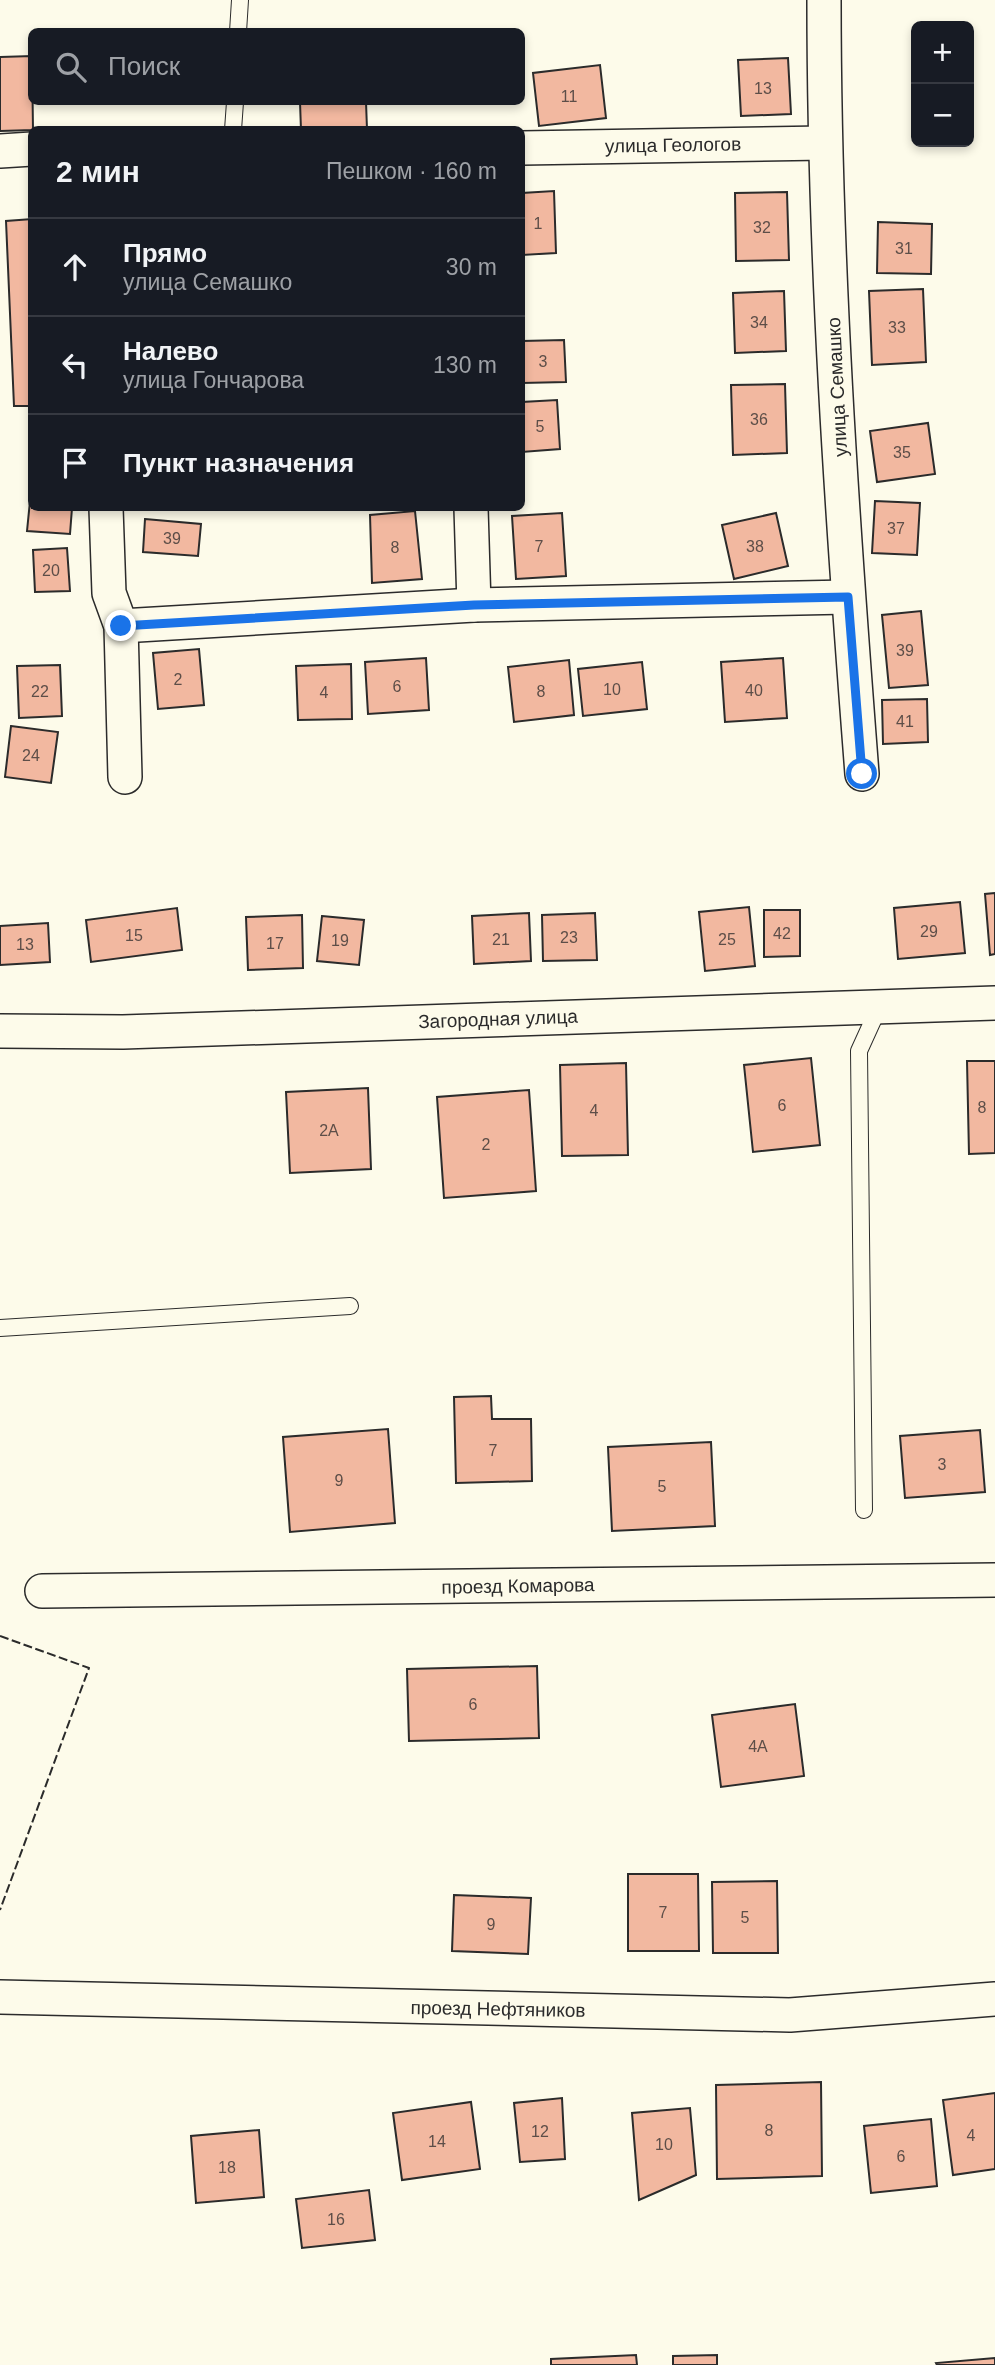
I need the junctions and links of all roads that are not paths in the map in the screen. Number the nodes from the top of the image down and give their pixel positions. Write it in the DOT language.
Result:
graph roads {
  1 [pos="240,0"];
  2 [pos="824,0"];
  3 [pos="238,28"];
  4 [pos="234,105"];
  5 [pos="233,126"];
  6 [pos="824,143"];
  7 [pos="525,148"];
  8 [pos="28,149"];
  9 [pos="0,151"];
  10 [pos="106,511"];
  11 [pos="471,511"];
  12 [pos="848,597"];
  13 [pos="474,605"];
  14 [pos="121,626"];
  15 [pos="862,774"];
  16 [pos="125,777"];
  17 [pos="995,1003"];
  18 [pos="878,1007"];
  19 [pos="0,1031"];
  20 [pos="349,1306"];
  21 [pos="0,1328"];
  22 [pos="864,1510"];
  23 [pos="995,1580"];
  24 [pos="42,1591"];
  25 [pos="0,1997"];
  26 [pos="995,1999"];
  1 -- 3 [label="lane"];
  2 -- 6 [label="street, улица Семашко"];
  4 -- 5 [label="lane"];
  6 -- 7 [label="street, улица Геологов"];
  6 -- 12 [label="street, улица Семашко"];
  8 -- 9 [label="street"];
  10 -- 14 [label="street"];
  11 -- 13 [label="street"];
  12 -- 13 [label="street"];
  12 -- 15 [label="street, улица Семашко"];
  13 -- 14 [label="street"];
  14 -- 16 [label="street"];
  17 -- 18 [label="street, Загородная улица"];
  18 -- 19 [label="street, Загородная улица"];
  18 -- 22 [label="lane"];
  20 -- 21 [label="lane"];
  23 -- 24 [label="street, проезд Комарова"];
  25 -- 26 [label="street, проезд Нефтяников"];
}
